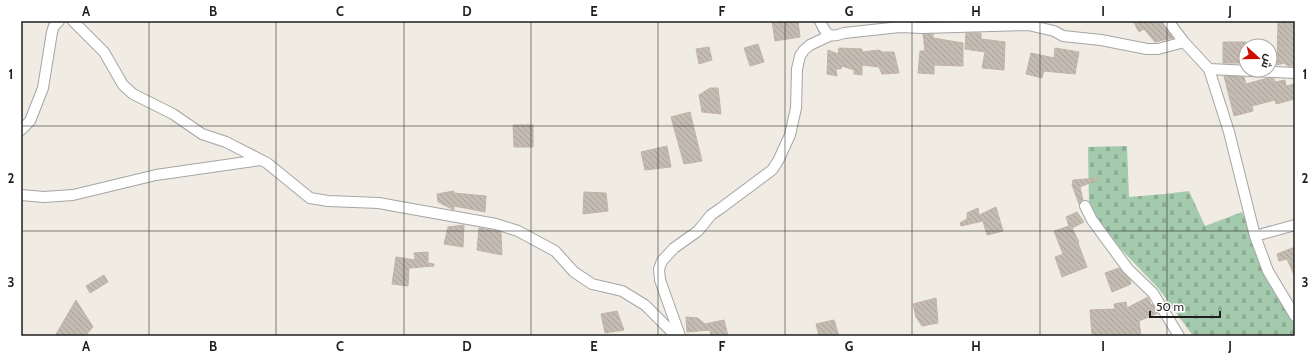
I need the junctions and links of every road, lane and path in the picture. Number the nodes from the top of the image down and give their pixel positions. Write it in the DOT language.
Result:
graph roads {
  1 [pos="59,21"];
  2 [pos="73,21"];
  3 [pos="820,21"];
  4 [pos="1168,21"];
  5 [pos="829,36"];
  6 [pos="1184,42"];
  7 [pos="1209,69"];
  8 [pos="1295,72"];
  9 [pos="21,130"];
  10 [pos="260,160"];
  11 [pos="21,195"];
  12 [pos="1085,206"];
  13 [pos="1295,225"];
  14 [pos="1255,236"];
  15 [pos="1295,316"];
  16 [pos="676,336"];
  17 [pos="680,336"];
  18 [pos="1179,336"];
  1 -- 9 [label="street"];
  2 -- 10 [label="street"];
  3 -- 5 [label="street"];
  4 -- 6 [label="street"];
  5 -- 6 [label="street"];
  5 -- 17 [label="street"];
  6 -- 7 [label="street"];
  7 -- 8 [label="street"];
  7 -- 14 [label="street"];
  10 -- 11 [label="street"];
  10 -- 16 [label="street"];
  12 -- 18 [label="street"];
  13 -- 14 [label="street"];
  14 -- 15 [label="street"];
}
